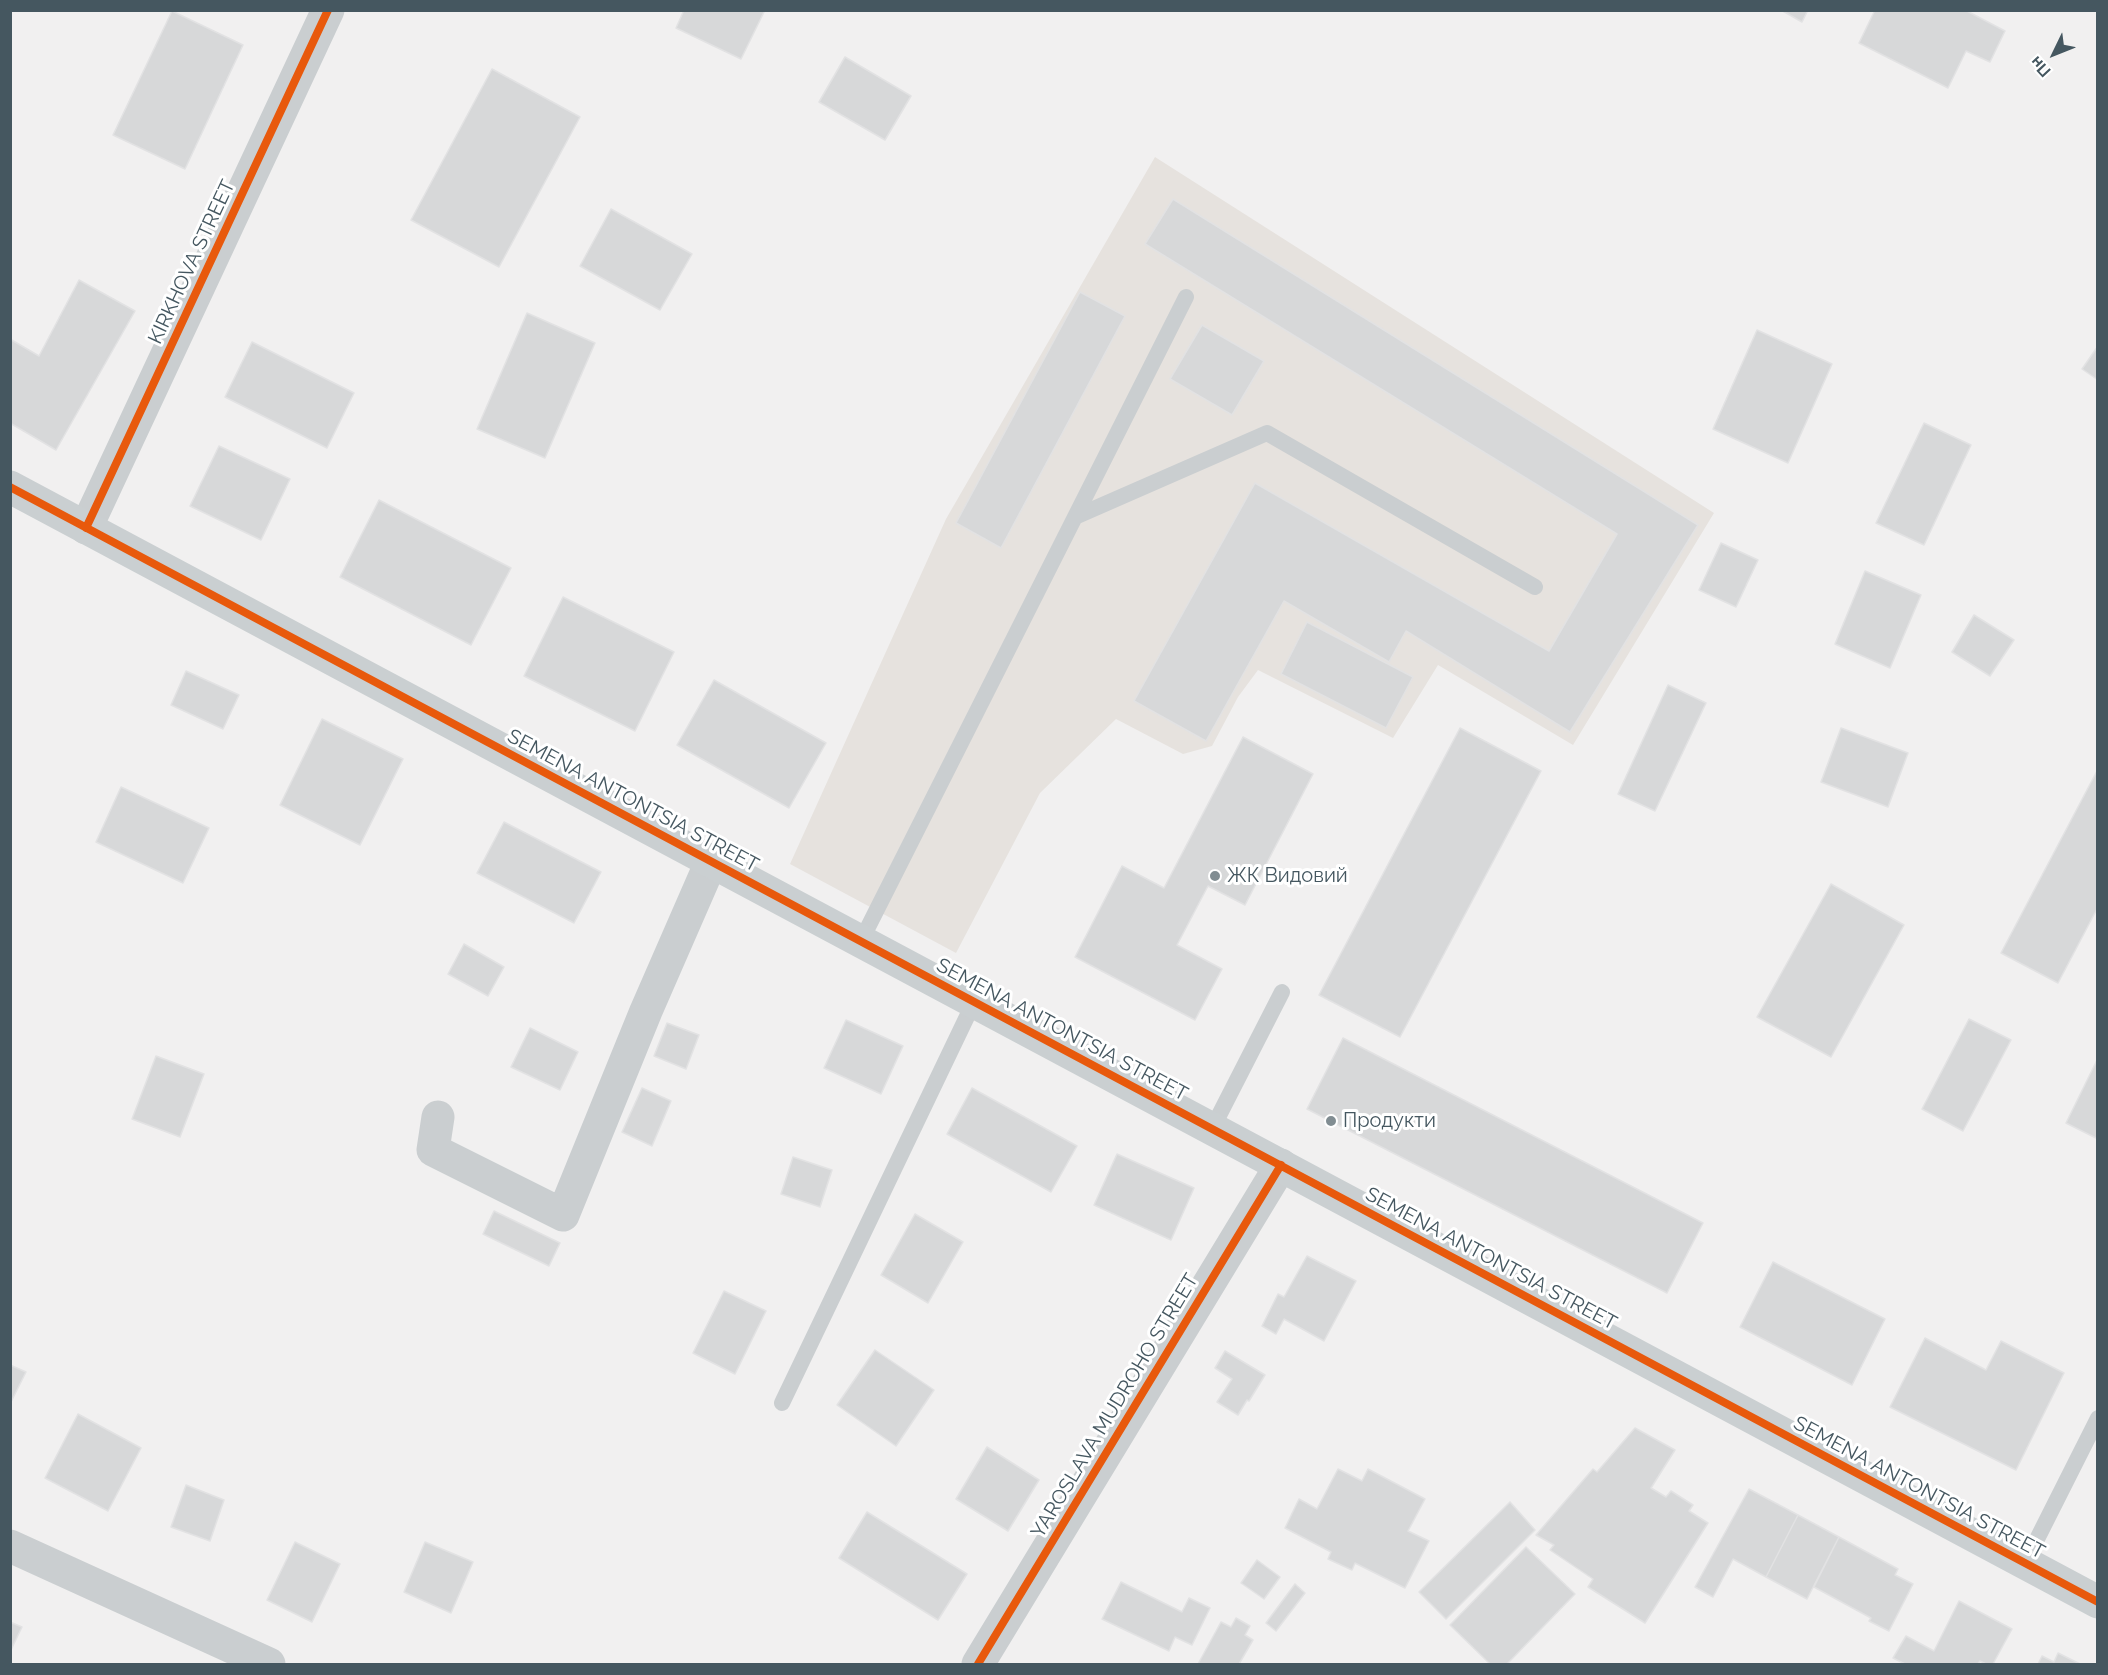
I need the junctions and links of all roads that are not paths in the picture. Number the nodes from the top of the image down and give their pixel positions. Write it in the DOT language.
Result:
graph roads {
  1 [pos="328,10"];
  2 [pos="1186,297"];
  3 [pos="10,487"];
  4 [pos="1075,517"];
  5 [pos="86,528"];
  6 [pos="1535,587"];
  7 [pos="711,861"];
  8 [pos="861,941"];
  9 [pos="1282,992"];
  10 [pos="974,1002"];
  11 [pos="438,1117"];
  12 [pos="1212,1129"];
  13 [pos="1281,1165"];
  14 [pos="782,1403"];
  15 [pos="2097,1418"];
  16 [pos="10,1546"];
  17 [pos="2025,1563"];
  18 [pos="2097,1602"];
  19 [pos="269,1665"];
  20 [pos="978,1665"];
  1 -- 5 [label="street, KIRKHOVA STREET"];
  2 -- 4 [label="lane"];
  3 -- 5 [label="street, SEMENA ANTONTSIA STREET"];
  4 -- 6 [label="lane"];
  4 -- 8 [label="lane"];
  5 -- 7 [label="street, SEMENA ANTONTSIA STREET"];
  7 -- 8 [label="street, SEMENA ANTONTSIA STREET"];
  7 -- 11 [label="street"];
  8 -- 10 [label="street, SEMENA ANTONTSIA STREET"];
  9 -- 12 [label="lane"];
  10 -- 12 [label="street, SEMENA ANTONTSIA STREET"];
  10 -- 14 [label="lane"];
  12 -- 13 [label="street, SEMENA ANTONTSIA STREET"];
  13 -- 17 [label="street, SEMENA ANTONTSIA STREET"];
  13 -- 20 [label="street, YAROSLAVA MUDROHO STREET"];
  15 -- 17 [label="lane"];
  16 -- 19 [label="street"];
  17 -- 18 [label="street, SEMENA ANTONTSIA STREET"];
}
